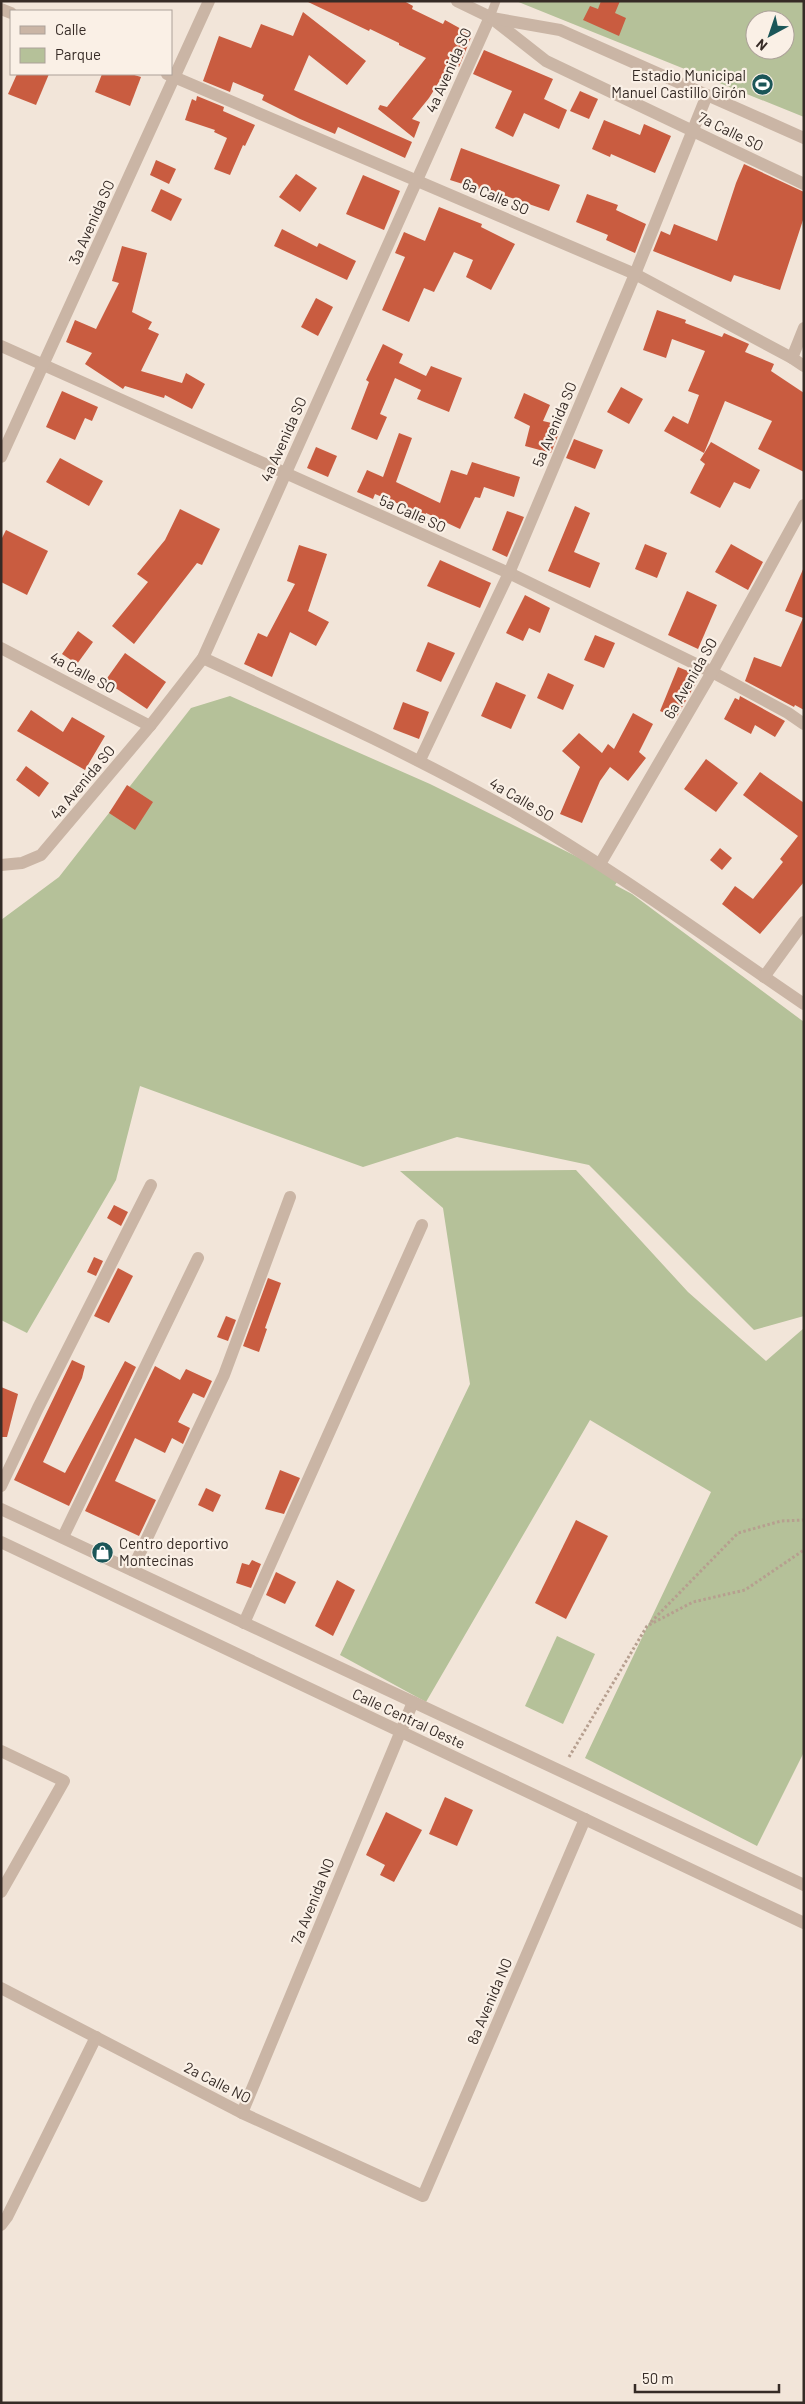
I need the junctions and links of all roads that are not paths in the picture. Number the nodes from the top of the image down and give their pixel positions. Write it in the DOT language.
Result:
graph roads {
  1 [pos="209,1"];
  2 [pos="457,1"];
  3 [pos="496,1"];
  4 [pos="490,17"];
  5 [pos="172,71"];
  6 [pos="170,75"];
  7 [pos="707,95"];
  8 [pos="693,131"];
  9 [pos="804,138"];
  10 [pos="417,180"];
  11 [pos="804,184"];
  12 [pos="635,274"];
  13 [pos="804,328"];
  14 [pos="1,346"];
  15 [pos="792,358"];
  16 [pos="44,365"];
  17 [pos="804,366"];
  18 [pos="1,457"];
  19 [pos="285,475"];
  20 [pos="804,505"];
  21 [pos="509,573"];
  22 [pos="1,648"];
  23 [pos="203,658"];
  24 [pos="712,672"];
  25 [pos="804,724"];
  26 [pos="150,726"];
  27 [pos="420,760"];
  28 [pos="600,864"];
  29 [pos="1,865"];
  30 [pos="804,922"];
  31 [pos="764,977"];
  32 [pos="804,1004"];
  33 [pos="151,1185"];
  34 [pos="290,1197"];
  35 [pos="422,1225"];
  36 [pos="198,1258"];
  37 [pos="1,1486"];
  38 [pos="1,1509"];
  39 [pos="62,1537"];
  40 [pos="1,1542"];
  41 [pos="132,1570"];
  42 [pos="244,1623"];
  43 [pos="413,1702"];
  44 [pos="399,1731"];
  45 [pos="1,1751"];
  46 [pos="585,1819"];
  47 [pos="804,1885"];
  48 [pos="1,1892"];
  49 [pos="804,1923"];
  50 [pos="1,1988"];
  51 [pos="96,2037"];
  52 [pos="242,2113"];
  53 [pos="423,2196"];
  54 [pos="1,2224"];
  1 -- 5 [label="street, 3a Avenida SO"];
  2 -- 4 [label="street, 7a Calle SO"];
  3 -- 4 [label="lane, 4a Avenida SO"];
  4 -- 7 [label="street, 7a Calle SO"];
  4 -- 8 [label="street, 7a Calle SO"];
  4 -- 10 [label="street, 4a Avenida SO"];
  6 -- 10 [label="street, 6a Calle SO"];
  6 -- 16 [label="street, 3a Avenida SO"];
  7 -- 8 [label="street, 5a Avenida SO"];
  7 -- 9 [label="street, 7a Calle SO"];
  8 -- 11 [label="street, 7a Calle SO"];
  8 -- 12 [label="street, 5a Avenida SO"];
  10 -- 12 [label="street, 6a Calle SO"];
  10 -- 19 [label="street, 4a Avenida SO"];
  12 -- 15 [label="street, 6a Calle SO"];
  12 -- 21 [label="street, 5a Avenida SO"];
  13 -- 15 [label="street"];
  14 -- 16 [label="street, 5a Calle SO"];
  15 -- 17 [label="street, 6a Calle SO"];
  16 -- 18 [label="street, 3a Avenida SO"];
  16 -- 19 [label="street, 5a Calle SO"];
  19 -- 21 [label="street, 5a Calle SO"];
  19 -- 23 [label="street, 4a Avenida SO"];
  20 -- 24 [label="street, 6a Avenida SO"];
  21 -- 24 [label="street, 5a Calle SO"];
  21 -- 27 [label="street, 5a Avenida SO"];
  22 -- 26 [label="street, 4a Calle SO"];
  23 -- 26 [label="street, 4a Avenida SO"];
  23 -- 27 [label="street, 4a Calle SO"];
  24 -- 25 [label="street, 5a Calle SO"];
  24 -- 28 [label="street, 6a Avenida SO"];
  26 -- 29 [label="street, 4a Avenida SO"];
  27 -- 28 [label="street, 4a Calle SO"];
  28 -- 31 [label="street, 4a Calle SO"];
  30 -- 31 [label="street"];
  31 -- 32 [label="street, 4a Calle SO"];
  33 -- 37 [label="street"];
  34 -- 41 [label="street"];
  35 -- 42 [label="street"];
  36 -- 39 [label="street"];
  38 -- 39 [label="street, Calle Central Oeste"];
  39 -- 41 [label="street, Calle Central Oeste"];
  40 -- 44 [label="street, Calle Central Oeste"];
  41 -- 42 [label="street, Calle Central Oeste"];
  42 -- 43 [label="street, Calle Central Oeste"];
  43 -- 44 [label="street, 7a Avenida NO"];
  43 -- 47 [label="street, Calle Central Oeste"];
  44 -- 46 [label="street, Calle Central Oeste"];
  44 -- 52 [label="street, 7a Avenida NO"];
  45 -- 48 [label="street"];
  46 -- 49 [label="street, Calle Central Oeste"];
  46 -- 53 [label="street, 8a Avenida NO"];
  50 -- 51 [label="street, 2a Calle NO"];
  51 -- 52 [label="street, 2a Calle NO"];
  51 -- 54 [label="street"];
  52 -- 53 [label="street, 2a Calle NO"];
}
